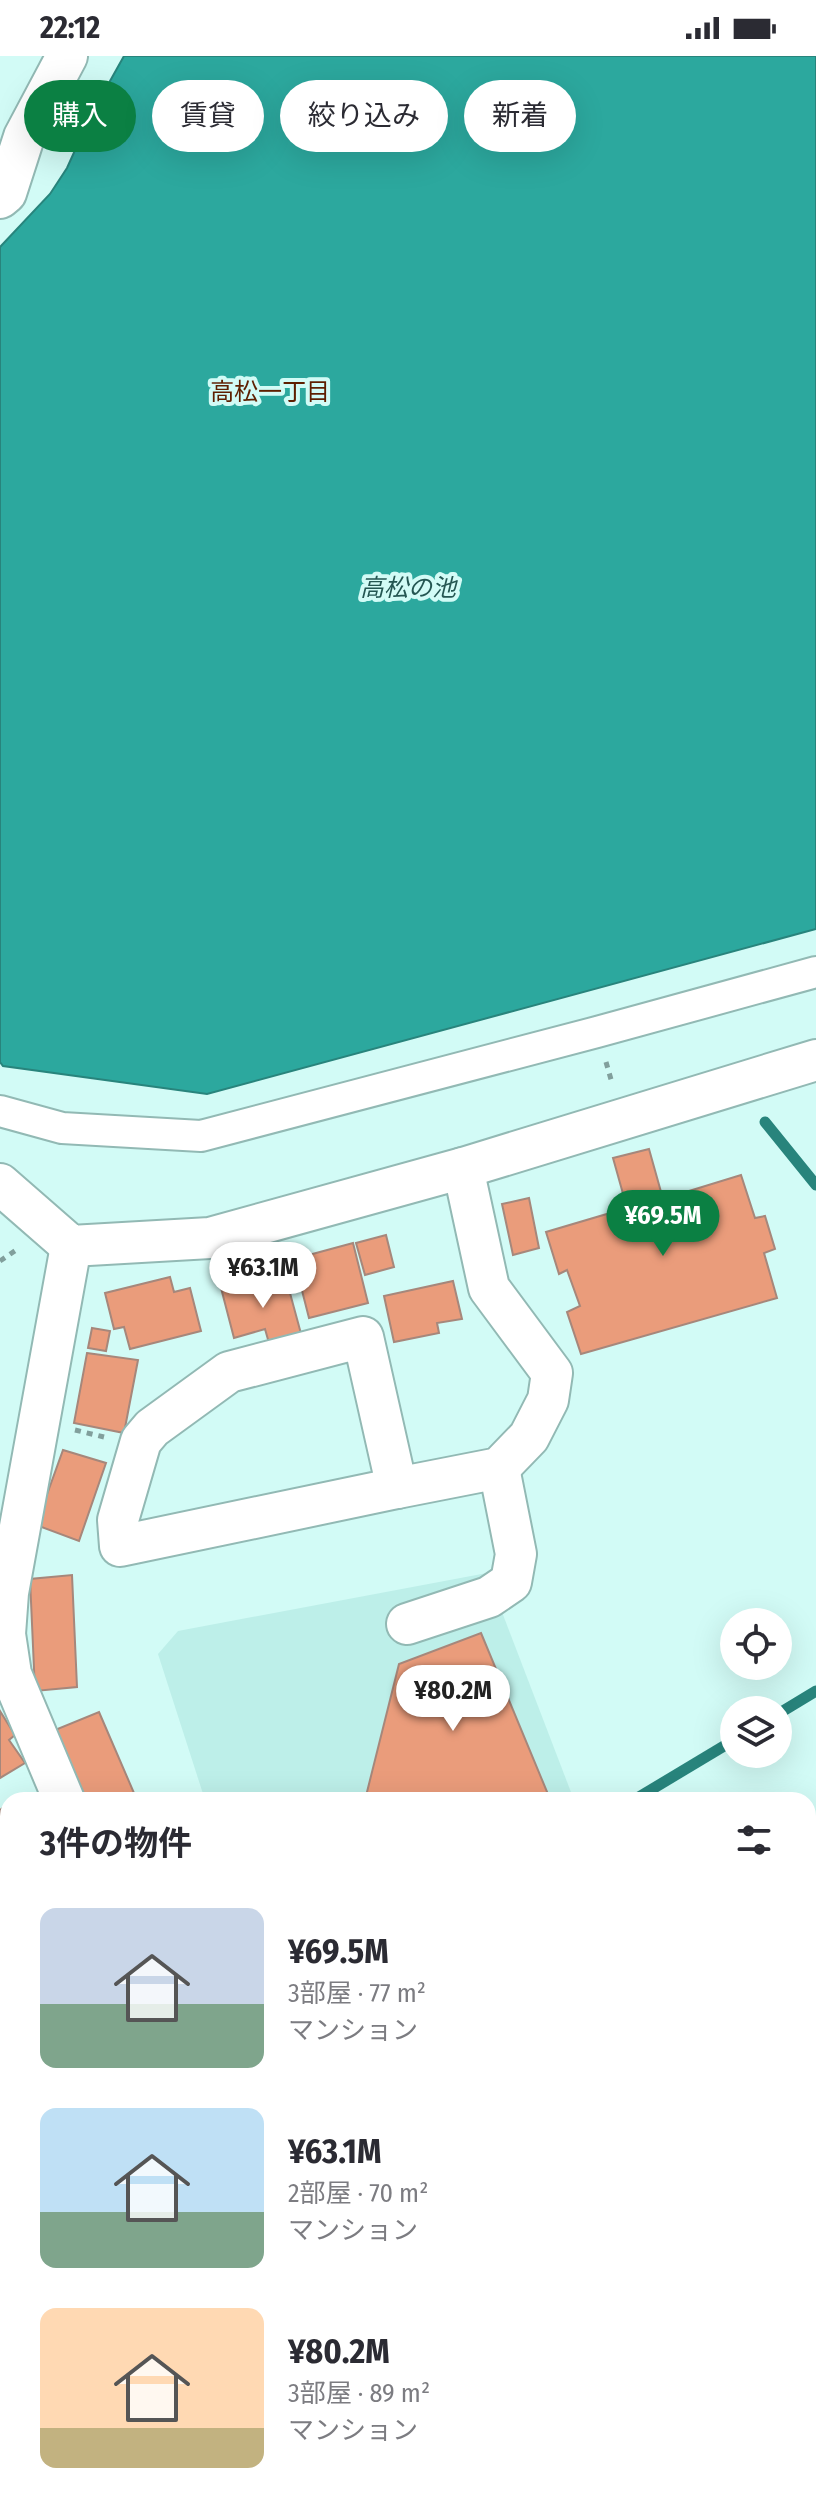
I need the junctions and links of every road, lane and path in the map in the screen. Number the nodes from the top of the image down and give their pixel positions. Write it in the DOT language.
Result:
graph roads {
  1 [pos="67,56"];
  2 [pos="0,198"];
  3 [pos="816,972"];
  4 [pos="597,1032"];
  5 [pos="816,1060"];
  6 [pos="0,1111"];
  7 [pos="623,1119"];
  8 [pos="463,1168"];
  9 [pos="0,1184"];
  10 [pos="71,1246"];
  11 [pos="21,1247"];
  12 [pos="0,1261"];
  13 [pos="499,1468"];
  14 [pos="397,1488"];
  15 [pos="407,1624"];
  16 [pos="61,1792"];
  1 -- 2 [label="street"];
  3 -- 4 [label="street"];
  4 -- 6 [label="street"];
  4 -- 7 [label="path"];
  5 -- 7 [label="street"];
  7 -- 8 [label="street"];
  8 -- 10 [label="street"];
  8 -- 13 [label="street"];
  9 -- 10 [label="street"];
  10 -- 16 [label="street"];
  11 -- 12 [label="path"];
  13 -- 14 [label="street"];
  13 -- 15 [label="street"];
  14 -- 14 [label="street"];
}
